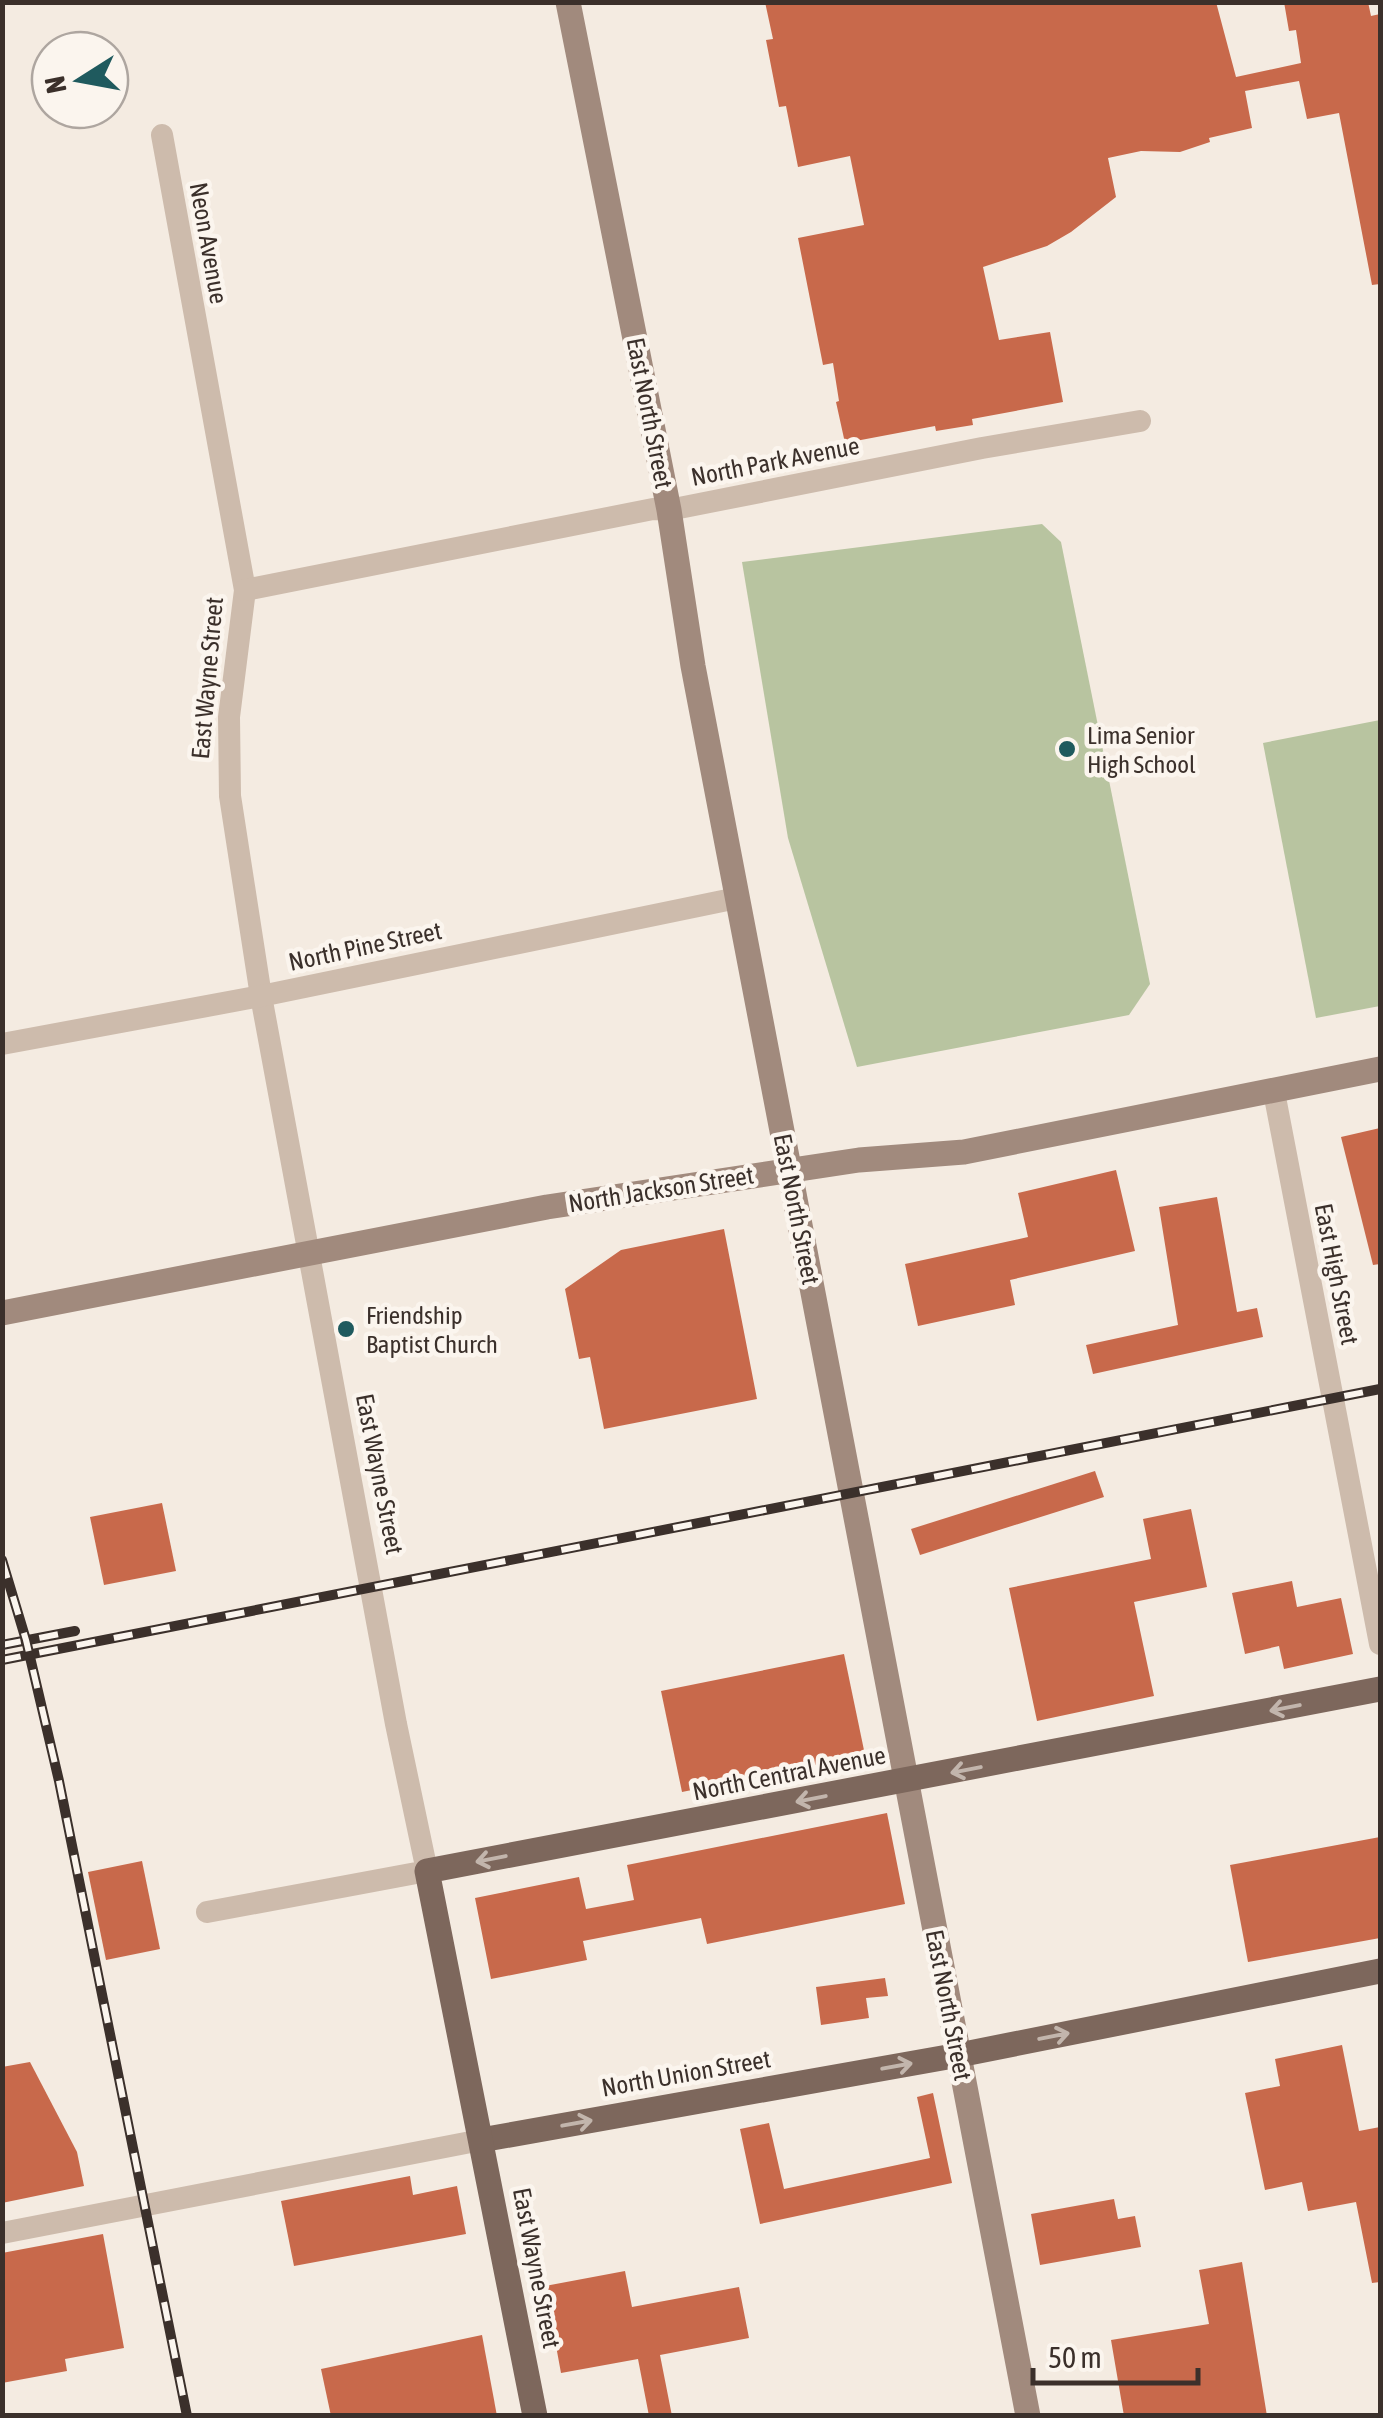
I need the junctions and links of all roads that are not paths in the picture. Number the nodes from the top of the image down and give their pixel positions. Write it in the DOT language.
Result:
graph roads {
  1 [pos="568,2"];
  2 [pos="162,135"];
  3 [pos="203,360"];
  4 [pos="1140,420"];
  5 [pos="669,510"];
  6 [pos="245,590"];
  7 [pos="737,898"];
  8 [pos="261,996"];
  9 [pos="2,1044"];
  10 [pos="1380,1069"];
  11 [pos="1274,1092"];
  12 [pos="790,1170"];
  13 [pos="308,1253"];
  14 [pos="2,1314"];
  15 [pos="1380,1644"];
  16 [pos="1380,1689"];
  17 [pos="906,1781"];
  18 [pos="427,1871"];
  19 [pos="208,1912"];
  20 [pos="1380,1971"];
  21 [pos="959,2055"];
  22 [pos="482,2140"];
  23 [pos="2,2233"];
  24 [pos="535,2416"];
  25 [pos="1028,2416"];
  1 -- 5 [label="main road, East North Street"];
  2 -- 3 [label="street, Neon Avenue"];
  3 -- 6 [label="street, East Wayne Street"];
  4 -- 5 [label="street, North Park Avenue"];
  5 -- 6 [label="street, North Park Avenue"];
  5 -- 7 [label="main road, East North Street"];
  6 -- 8 [label="street, East Wayne Street"];
  7 -- 8 [label="street, North Pine Street"];
  7 -- 12 [label="main road, East North Street"];
  8 -- 9 [label="street, North Pine Street"];
  8 -- 13 [label="street, East Wayne Street"];
  10 -- 11 [label="main road, North Jackson Street"];
  11 -- 12 [label="main road, North Jackson Street"];
  11 -- 15 [label="street, East High Street"];
  12 -- 13 [label="main road, North Jackson Street"];
  12 -- 17 [label="main road, East North Street"];
  13 -- 14 [label="main road, North Jackson Street"];
  13 -- 18 [label="street, East Wayne Street"];
  16 -- 17 [label="main road, North Central Avenue, one-way"];
  17 -- 18 [label="main road, North Central Avenue, one-way"];
  17 -- 21 [label="main road, East North Street"];
  18 -- 19 [label="street, North Central Avenue"];
  18 -- 22 [label="main road, East Wayne Street"];
  21 -- 20 [label="main road, North Union Street, one-way"];
  22 -- 21 [label="main road, North Union Street, one-way"];
  21 -- 25 [label="main road, East North Street"];
  22 -- 23 [label="street, North Union Street"];
  22 -- 24 [label="main road, East Wayne Street"];
}
